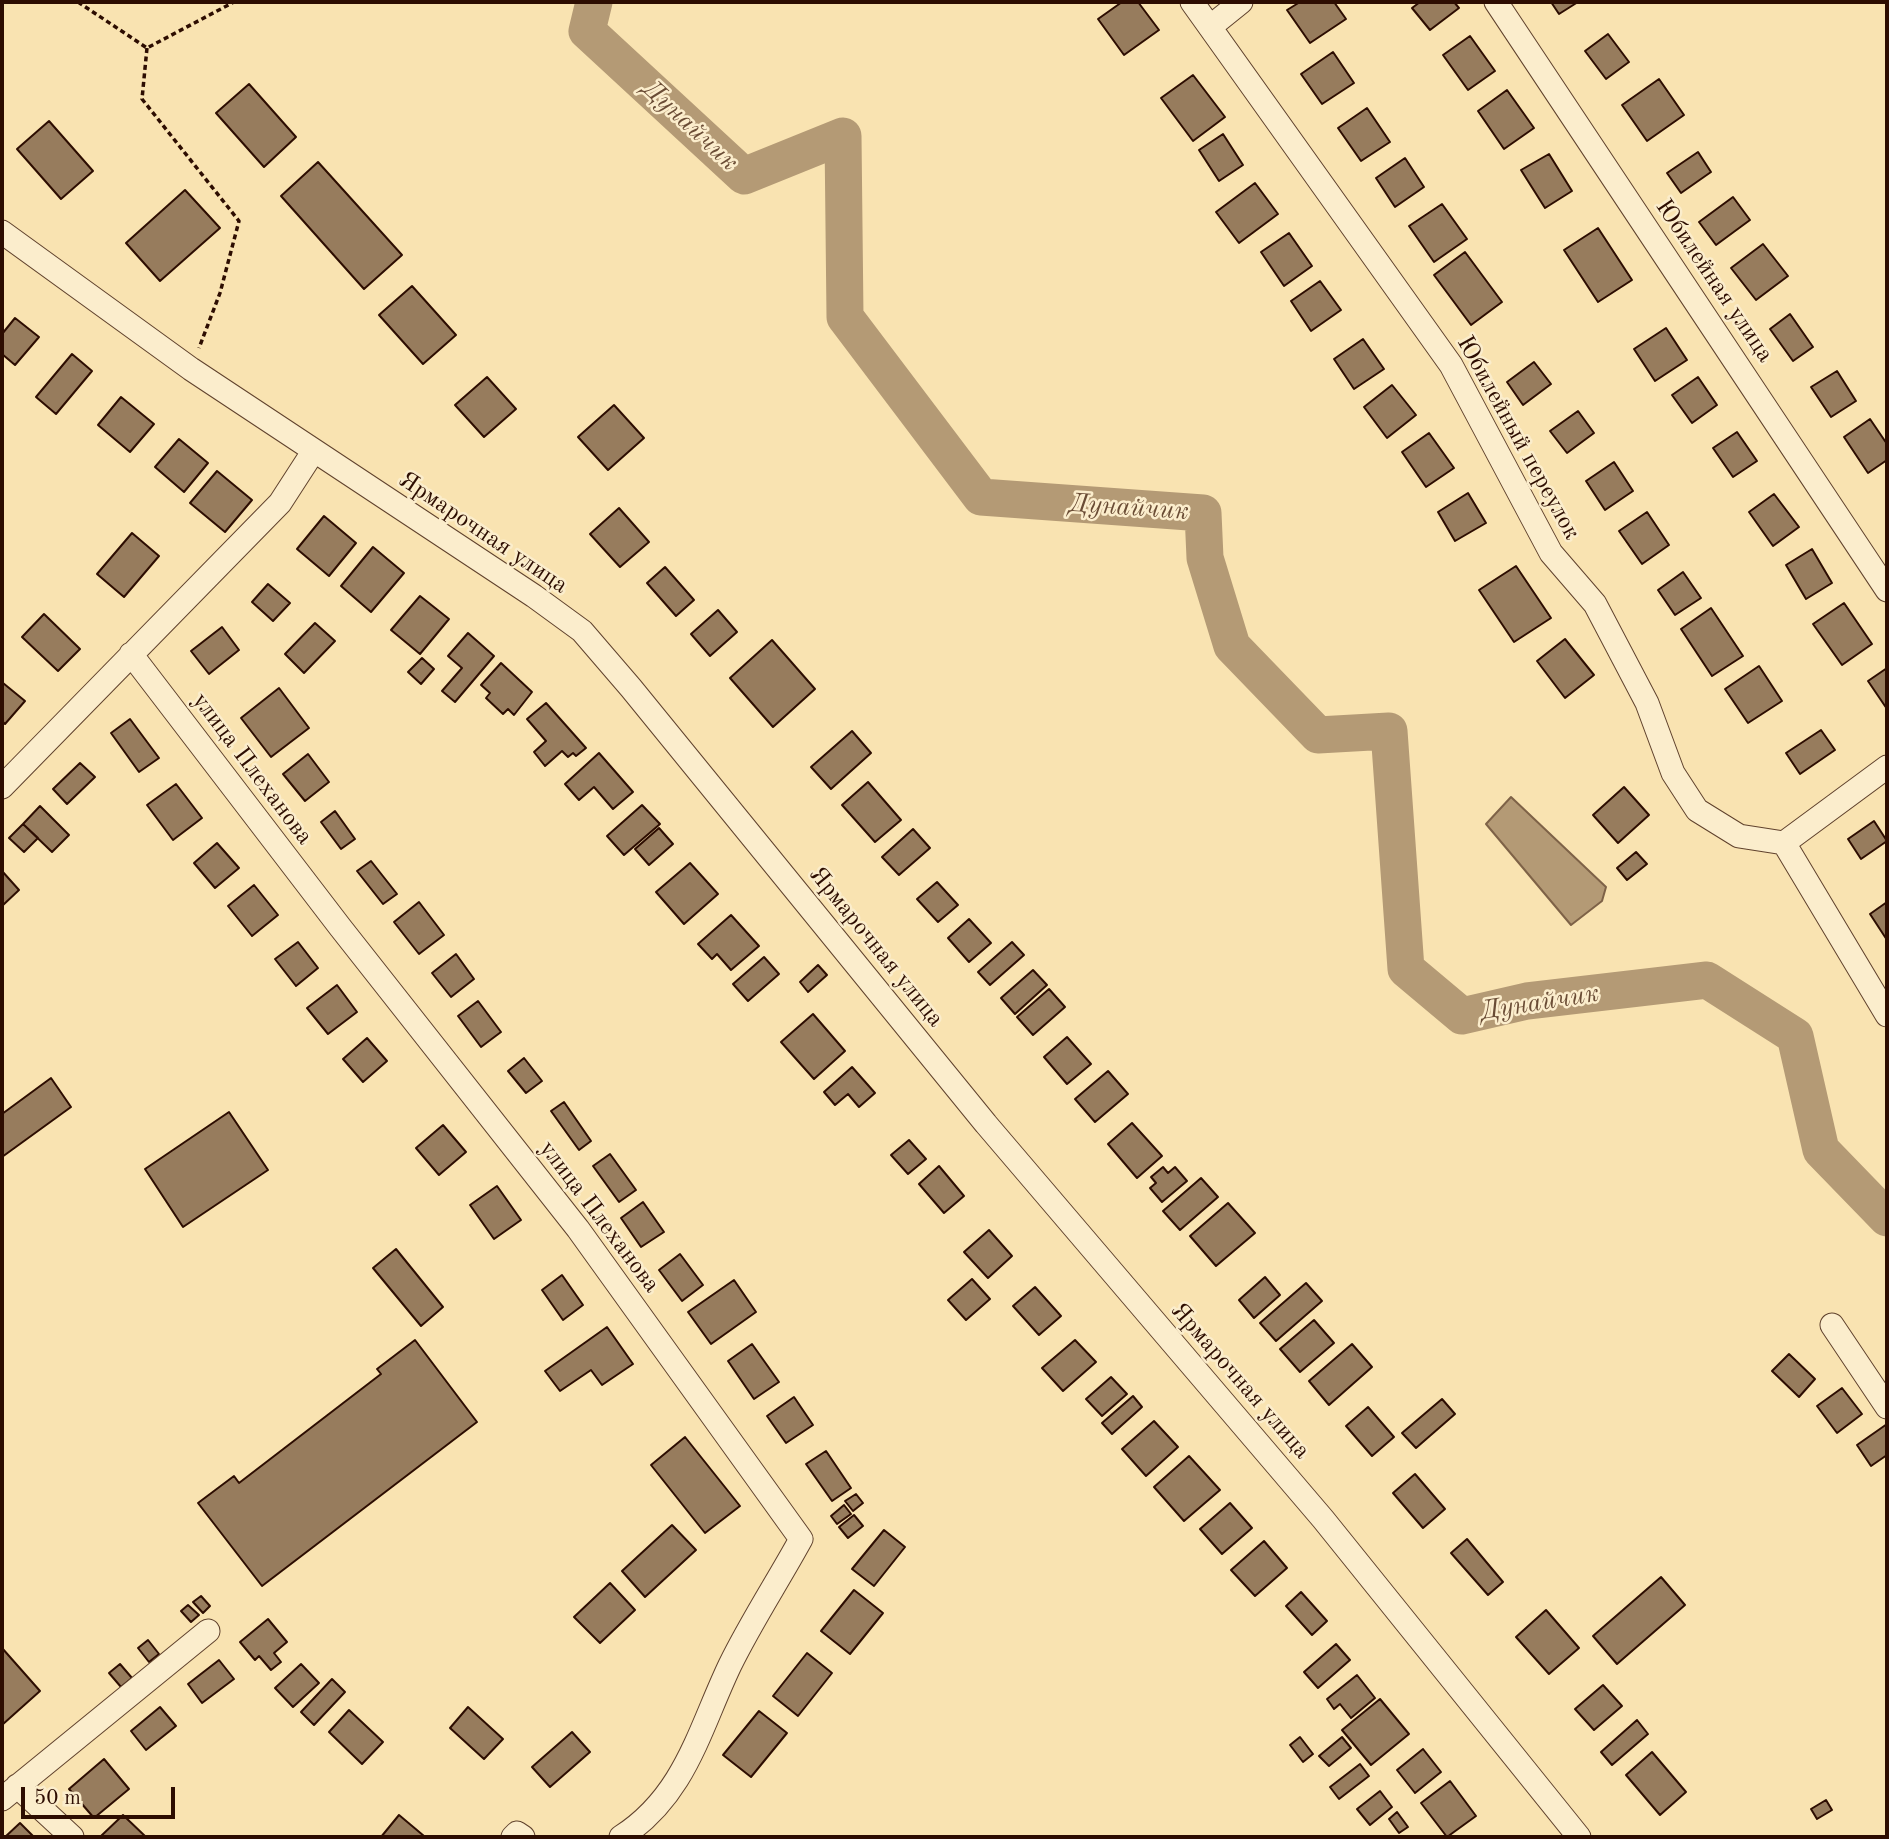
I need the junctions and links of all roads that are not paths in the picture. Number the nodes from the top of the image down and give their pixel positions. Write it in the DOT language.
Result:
graph roads {
  1 [pos="1192,2"];
  2 [pos="1241,2"];
  3 [pos="1496,2"];
  4 [pos="1210,27"];
  5 [pos="2,232"];
  6 [pos="313,452"];
  7 [pos="1887,590"];
  8 [pos="131,654"];
  9 [pos="1887,767"];
  10 [pos="2,787"];
  11 [pos="1784,843"];
  12 [pos="1887,1015"];
  13 [pos="1832,1325"];
  14 [pos="1887,1407"];
  15 [pos="208,1631"];
  16 [pos="9,1792"];
  17 [pos="72,1837"];
  18 [pos="621,1837"];
  19 [pos="1579,1837"];
  1 -- 4 [label="street, Юбилейный переулок"];
  2 -- 4 [label="street"];
  3 -- 7 [label="street, Юбилейная улица"];
  4 -- 11 [label="street, Юбилейный переулок"];
  5 -- 6 [label="street, Ярмарочная улица"];
  6 -- 8 [label="street"];
  6 -- 19 [label="street, Ярмарочная улица"];
  8 -- 10 [label="street"];
  8 -- 18 [label="street, улица Плеханова"];
  9 -- 11 [label="street"];
  11 -- 12 [label="street"];
  13 -- 14 [label="street"];
  15 -- 16 [label="street"];
  16 -- 17 [label="street"];
}
